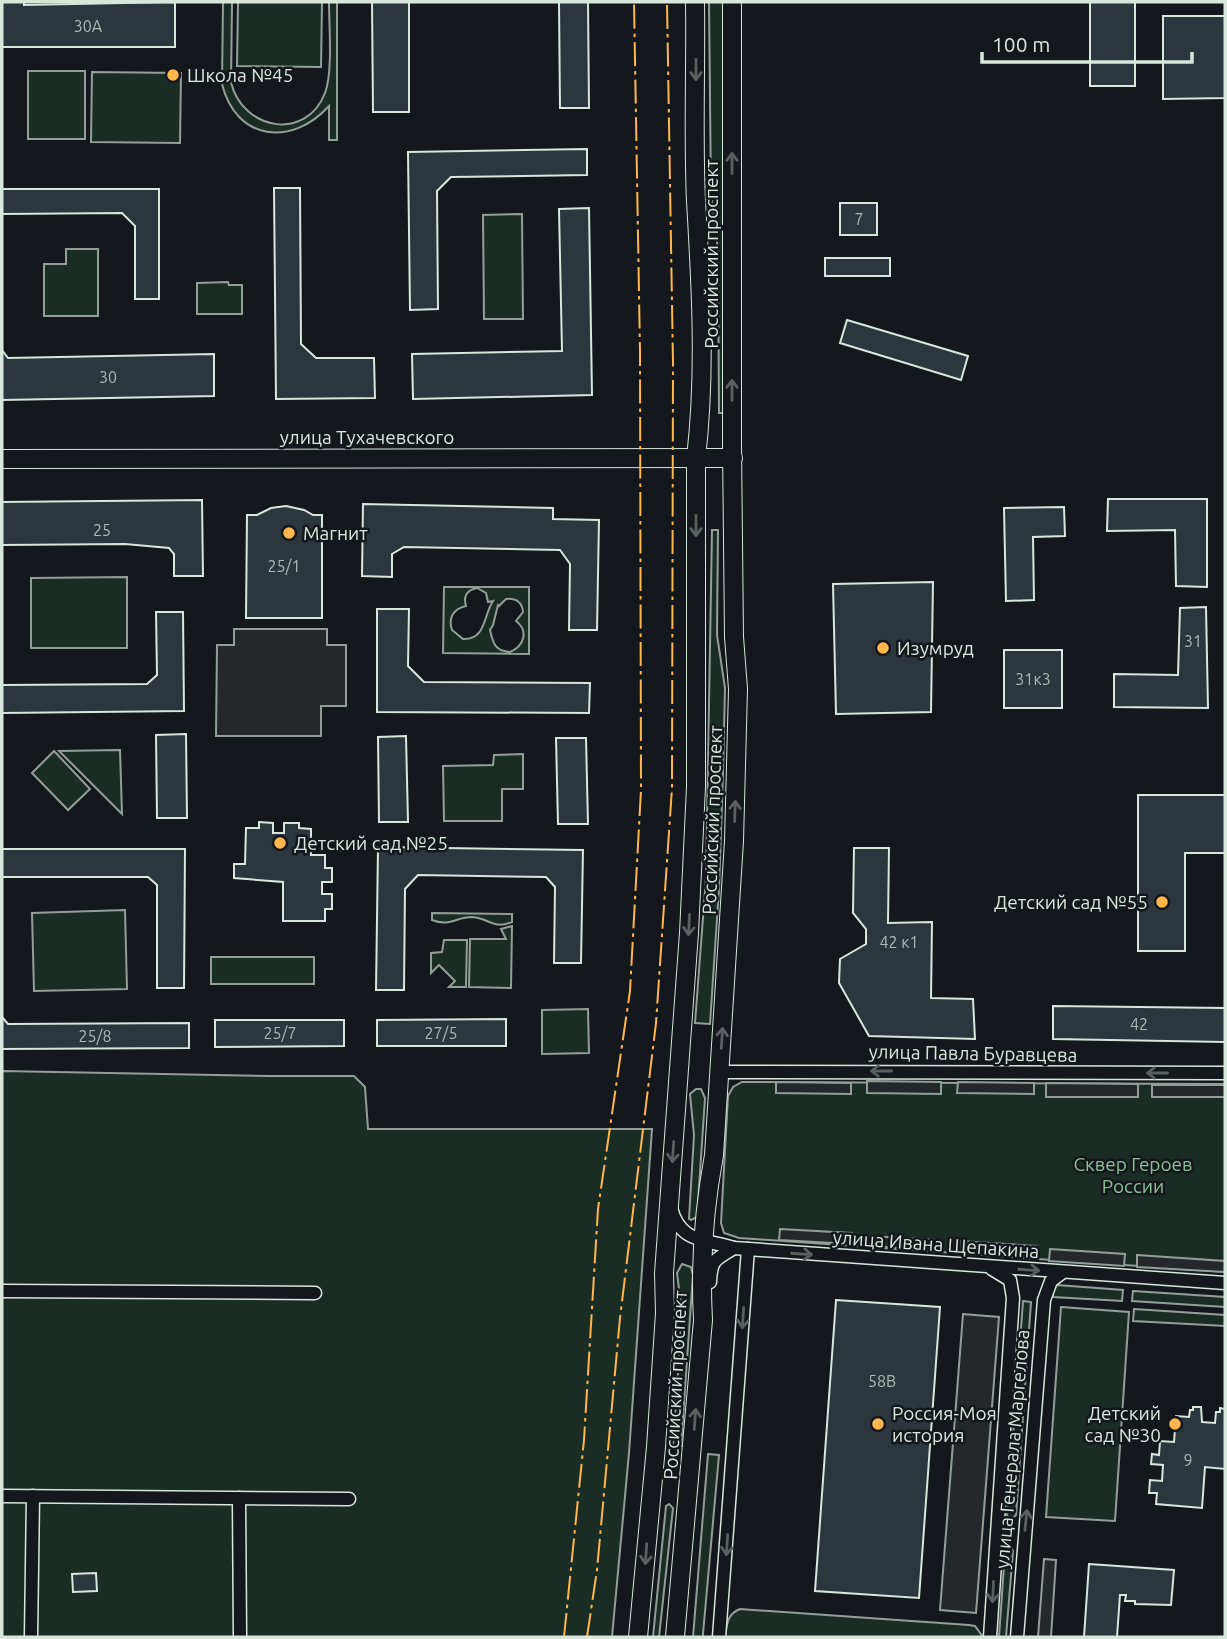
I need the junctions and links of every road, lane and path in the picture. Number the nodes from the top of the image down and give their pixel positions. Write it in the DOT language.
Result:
graph roads {
  1 [pos="695,2"];
  2 [pos="732,2"];
  3 [pos="2,458"];
  4 [pos="696,458"];
  5 [pos="733,458"];
  6 [pos="719,1072"];
  7 [pos="1225,1073"];
  8 [pos="670,1200"];
  9 [pos="705,1241"];
  10 [pos="734,1248"];
  11 [pos="748,1250"];
  12 [pos="988,1267"];
  13 [pos="1063,1272"];
  14 [pos="1225,1283"];
  15 [pos="2,1291"];
  16 [pos="315,1293"];
  17 [pos="703,1320"];
  18 [pos="2,1496"];
  19 [pos="33,1496"];
  20 [pos="239,1498"];
  21 [pos="349,1499"];
  22 [pos="32,1637"];
  23 [pos="240,1637"];
  24 [pos="638,1637"];
  25 [pos="675,1637"];
  26 [pos="719,1637"];
  27 [pos="990,1637"];
  28 [pos="1017,1637"];
  1 -- 4 [label="main road, Российский проспект, one-way"];
  5 -- 2 [label="main road, Российский проспект, one-way"];
  3 -- 4 [label="main road, улица Тухачевского"];
  4 -- 5 [label="main road, улица Тухачевского"];
  4 -- 8 [label="main road, Российский проспект, one-way"];
  6 -- 5 [label="main road, Российский проспект, one-way"];
  7 -- 6 [label="street, улица Павла Буравцева, one-way"];
  6 -- 9 [label="main road, Российский проспект"];
  8 -- 9 [label="street, улица Ивана Щепакина"];
  8 -- 24 [label="main road, Российский проспект, one-way"];
  9 -- 10 [label="street, улица Ивана Щепакина"];
  9 -- 17 [label="main road, Российский проспект"];
  10 -- 11 [label="street, улица Ивана Щепакина"];
  10 -- 17 [label="street"];
  11 -- 12 [label="street, улица Ивана Щепакина, one-way"];
  11 -- 26 [label="street, one-way"];
  12 -- 13 [label="street, улица Ивана Щепакина, one-way"];
  12 -- 27 [label="street, one-way"];
  13 -- 14 [label="street, улица Ивана Щепакина"];
  28 -- 13 [label="street, улица Генерала Маргелова, one-way"];
  15 -- 16 [label="street"];
  25 -- 17 [label="main road, Российский проспект, one-way"];
  18 -- 19 [label="street"];
  19 -- 20 [label="street"];
  19 -- 22 [label="street"];
  20 -- 21 [label="street"];
  20 -- 23 [label="street"];
}
